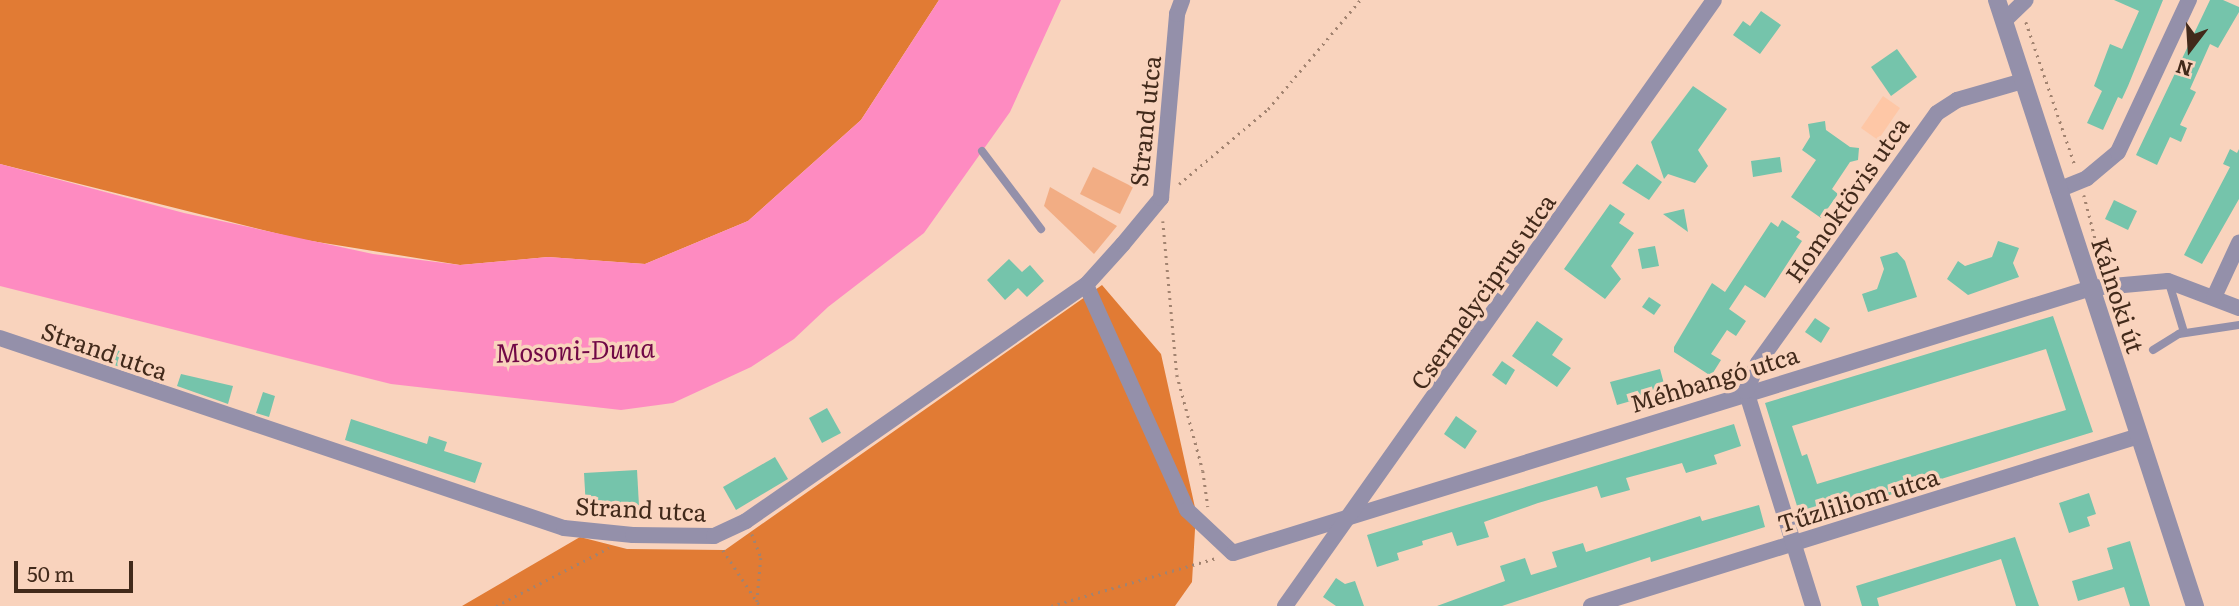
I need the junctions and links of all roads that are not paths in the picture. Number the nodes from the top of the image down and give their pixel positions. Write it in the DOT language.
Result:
graph roads {
  1 [pos="1182,0"];
  2 [pos="1714,0"];
  3 [pos="1997,0"];
  4 [pos="2026,0"];
  5 [pos="2189,0"];
  6 [pos="2004,21"];
  7 [pos="2023,81"];
  8 [pos="982,151"];
  9 [pos="2058,190"];
  10 [pos="1041,229"];
  11 [pos="2239,243"];
  12 [pos="2168,281"];
  13 [pos="1086,285"];
  14 [pos="2091,288"];
  15 [pos="2214,297"];
  16 [pos="2239,308"];
  17 [pos="2239,325"];
  18 [pos="2184,332"];
  19 [pos="0,338"];
  20 [pos="2153,350"];
  21 [pos="1746,391"];
  22 [pos="2138,436"];
  23 [pos="1351,517"];
  24 [pos="1792,543"];
  25 [pos="1284,606"];
  26 [pos="1591,606"];
  27 [pos="1813,606"];
  28 [pos="2194,606"];
  1 -- 13 [label="street, Strand utca"];
  2 -- 23 [label="street, Csermelyciprus utca"];
  3 -- 6 [label="street, Kálnoki út"];
  4 -- 6 [label="street"];
  5 -- 9 [label="street"];
  6 -- 7 [label="street, Kálnoki út"];
  7 -- 9 [label="street, Kálnoki út"];
  7 -- 21 [label="street, Homoktövis utca"];
  8 -- 10 [label="lane"];
  9 -- 14 [label="street, Kálnoki út"];
  11 -- 15 [label="street"];
  12 -- 14 [label="street, Méhbangó utca"];
  12 -- 15 [label="street"];
  12 -- 18 [label="lane"];
  13 -- 19 [label="street, Strand utca"];
  13 -- 23 [label="street, Méhbangó utca"];
  14 -- 21 [label="street, Méhbangó utca"];
  14 -- 22 [label="street, Kálnoki út"];
  15 -- 16 [label="street"];
  17 -- 18 [label="lane"];
  18 -- 20 [label="lane"];
  21 -- 23 [label="street, Méhbangó utca"];
  21 -- 24 [label="street"];
  22 -- 24 [label="street, Tűzliliom utca"];
  22 -- 28 [label="street, Kálnoki út"];
  23 -- 25 [label="street, Csermelyciprus utca"];
  24 -- 26 [label="street, Tűzliliom utca"];
  24 -- 27 [label="street"];
}
